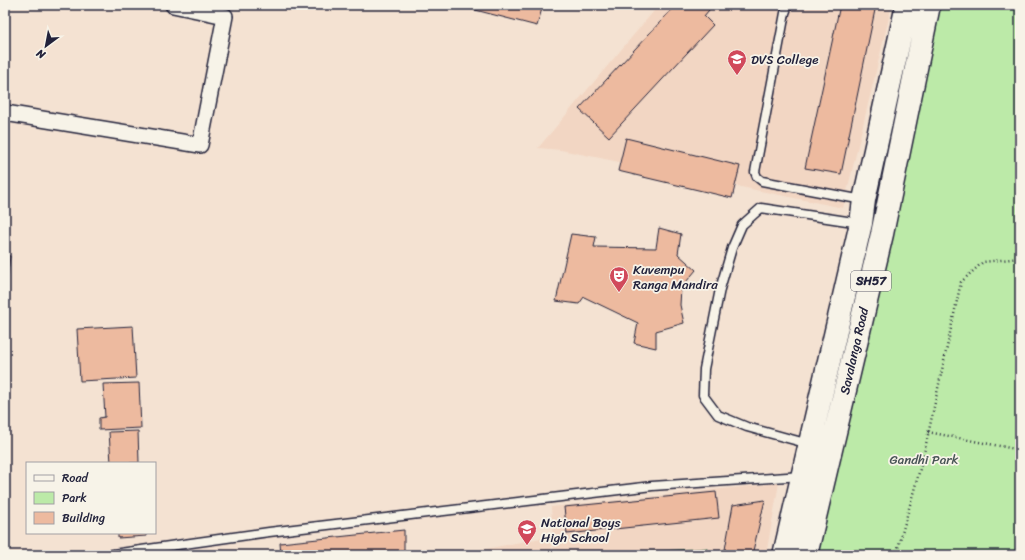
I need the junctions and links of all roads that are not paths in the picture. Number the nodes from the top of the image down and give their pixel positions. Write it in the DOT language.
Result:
graph roads {
  1 [pos="173,5"];
  2 [pos="788,5"];
  3 [pos="908,5"];
  4 [pos="929,5"];
  5 [pos="5,113"];
  6 [pos="864,200"];
  7 [pos="861,224"];
  8 [pos="820,447"];
  9 [pos="813,477"];
  10 [pos="106,555"];
  11 [pos="784,555"];
  12 [pos="806,555"];
  1 -- 5 [label="street"];
  2 -- 6 [label="lane"];
  3 -- 6 [label="main road, Savalanga Road / SH57"];
  4 -- 8 [label="main road, Savalanga Road / SH57"];
  6 -- 7 [label="main road, Savalanga Road / SH57"];
  7 -- 8 [label="main road, Savalanga Road / SH57"];
  7 -- 8 [label="lane"];
  8 -- 9 [label="main road, Savalanga Road / SH57"];
  9 -- 10 [label="lane"];
  9 -- 11 [label="main road, Savalanga Road / SH57"];
  9 -- 12 [label="main road, Savalanga Road / SH57"];
}
